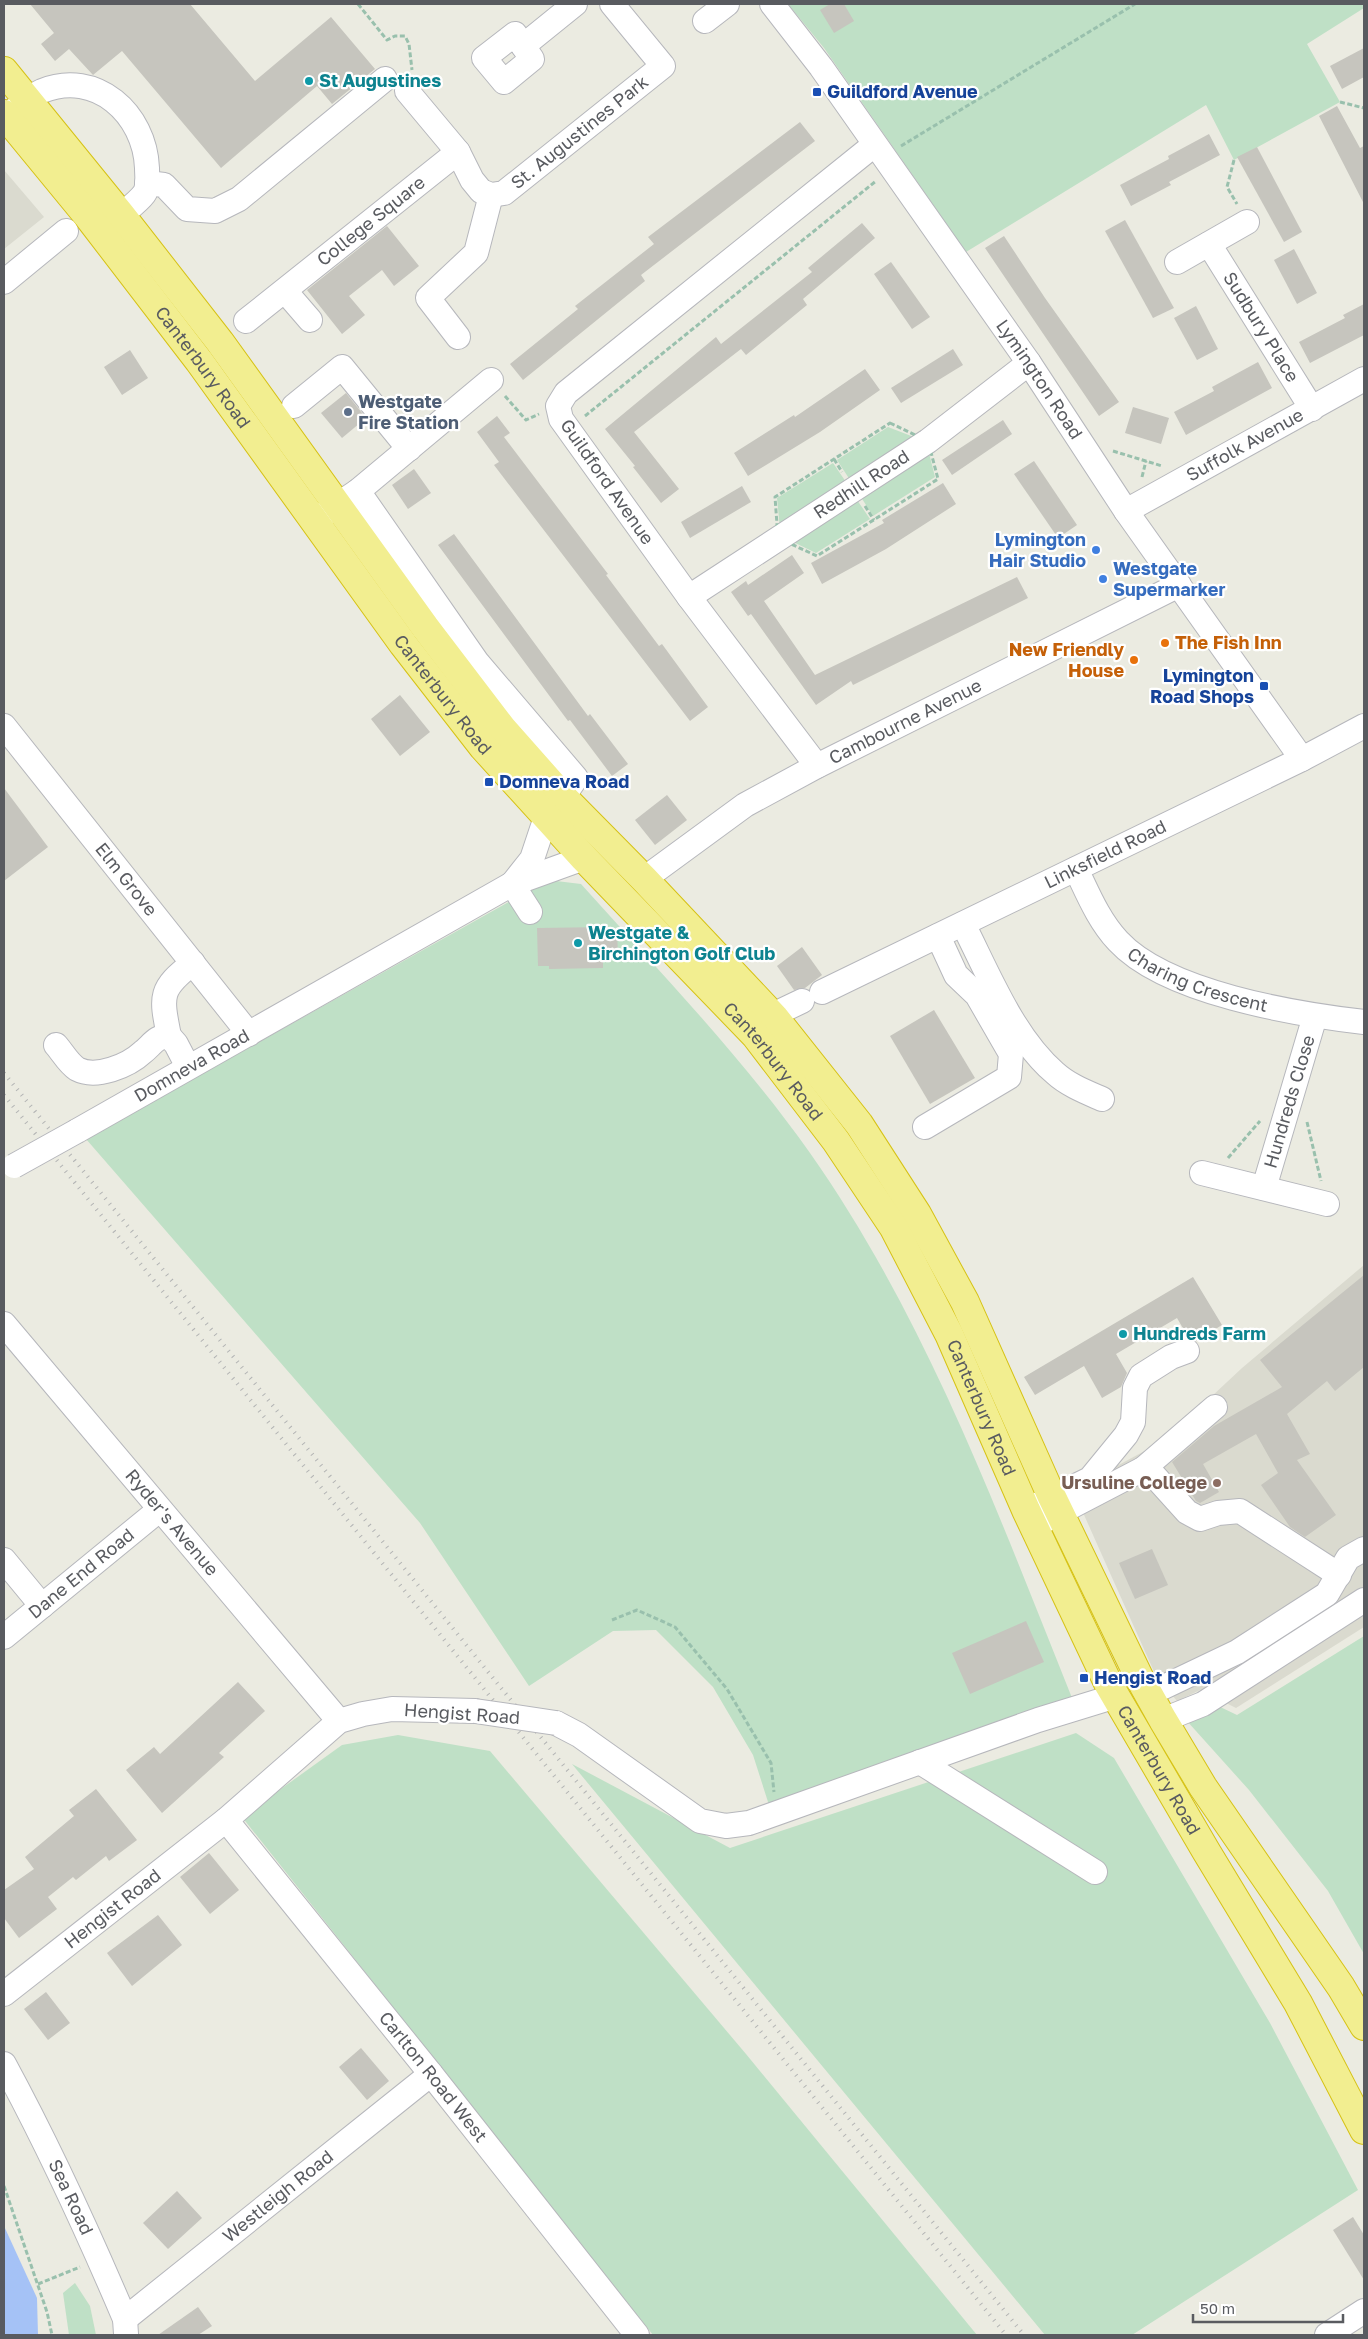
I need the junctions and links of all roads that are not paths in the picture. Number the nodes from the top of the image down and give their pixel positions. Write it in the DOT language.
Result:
graph roads {
  1 [pos="575,4"];
  2 [pos="612,4"];
  3 [pos="727,4"];
  4 [pos="772,4"];
  5 [pos="705,21"];
  6 [pos="523,46"];
  7 [pos="4,71"];
  8 [pos="385,79"];
  9 [pos="407,91"];
  10 [pos="28,99"];
  11 [pos="5,115"];
  12 [pos="458,152"];
  13 [pos="883,157"];
  14 [pos="147,183"];
  15 [pos="491,195"];
  16 [pos="121,215"];
  17 [pos="1247,222"];
  18 [pos="66,231"];
  19 [pos="1209,244"];
  20 [pos="1178,262"];
  21 [pos="4,282"];
  22 [pos="285,291"];
  23 [pos="310,320"];
  24 [pos="246,321"];
  25 [pos="458,337"];
  26 [pos="1029,363"];
  27 [pos="1364,378"];
  28 [pos="491,380"];
  29 [pos="294,406"];
  30 [pos="1312,409"];
  31 [pos="408,449"];
  32 [pos="348,498"];
  33 [pos="1126,511"];
  34 [pos="315,520"];
  35 [pos="1179,586"];
  36 [pos="689,597"];
  37 [pos="4,726"];
  38 [pos="1364,726"];
  39 [pos="1302,759"];
  40 [pos="817,766"];
  41 [pos="554,807"];
  42 [pos="584,858"];
  43 [pos="1076,869"];
  44 [pos="644,879"];
  45 [pos="512,884"];
  46 [pos="530,912"];
  47 [pos="963,924"];
  48 [pos="938,936"];
  49 [pos="193,963"];
  50 [pos="1314,1016"];
  51 [pos="774,1017"];
  52 [pos="1364,1022"];
  53 [pos="249,1034"];
  54 [pos="168,1036"];
  55 [pos="56,1045"];
  56 [pos="188,1067"];
  57 [pos="1102,1099"];
  58 [pos="925,1127"];
  59 [pos="9,1169"];
  60 [pos="1202,1172"];
  61 [pos="1264,1188"];
  62 [pos="1327,1204"];
  63 [pos="4,1324"];
  64 [pos="1187,1351"];
  65 [pos="1215,1407"];
  66 [pos="1143,1470"];
  67 [pos="1055,1505"];
  68 [pos="159,1510"];
  69 [pos="1030,1518"];
  70 [pos="1364,1549"];
  71 [pos="4,1560"];
  72 [pos="1338,1575"];
  73 [pos="1364,1600"];
  74 [pos="42,1606"];
  75 [pos="4,1636"];
  76 [pos="1149,1694"];
  77 [pos="1116,1696"];
  78 [pos="1163,1720"];
  79 [pos="339,1721"];
  80 [pos="920,1762"];
  81 [pos="226,1820"];
  82 [pos="1094,1872"];
  83 [pos="4,1994"];
  84 [pos="1364,2026"];
  85 [pos="4,2064"];
  86 [pos="431,2074"];
  87 [pos="1364,2130"];
  88 [pos="1364,2311"];
  89 [pos="125,2327"];
  90 [pos="637,2335"];
  91 [pos="1327,2335"];
  1 -- 6 [label="street"];
  2 -- 15 [label="street, St. Augustines Park"];
  3 -- 5 [label="street"];
  4 -- 13 [label="street, Lymington Road"];
  7 -- 10 [label="highway, Canterbury Road"];
  8 -- 14 [label="street"];
  9 -- 12 [label="street, St. Augustines Park"];
  10 -- 11 [label="street"];
  10 -- 14 [label="street"];
  10 -- 16 [label="highway, Canterbury Road"];
  11 -- 34 [label="highway, Canterbury Road"];
  12 -- 15 [label="street, St. Augustines Park"];
  12 -- 22 [label="street, College Square"];
  13 -- 26 [label="street, Lymington Road"];
  13 -- 36 [label="street, Guildford Avenue"];
  14 -- 16 [label="street"];
  15 -- 25 [label="street"];
  16 -- 32 [label="highway, Canterbury Road"];
  17 -- 19 [label="street"];
  18 -- 21 [label="street"];
  19 -- 20 [label="street"];
  19 -- 30 [label="street, Sudbury Place"];
  22 -- 23 [label="street"];
  22 -- 24 [label="street, College Square"];
  26 -- 33 [label="street, Lymington Road"];
  26 -- 36 [label="street, Redhill Road"];
  27 -- 30 [label="street, Suffolk Avenue"];
  28 -- 31 [label="street"];
  29 -- 31 [label="street"];
  30 -- 33 [label="street, Suffolk Avenue"];
  31 -- 32 [label="street"];
  32 -- 34 [label="street"];
  32 -- 41 [label="highway, Canterbury Road"];
  33 -- 35 [label="street, Lymington Road"];
  34 -- 41 [label="highway, Canterbury Road"];
  35 -- 39 [label="street, Lymington Road"];
  35 -- 40 [label="street, Cambourne Avenue"];
  36 -- 40 [label="street, Guildford Avenue"];
  37 -- 49 [label="street, Elm Grove"];
  38 -- 39 [label="street, Linksfield Road"];
  39 -- 43 [label="street, Linksfield Road"];
  40 -- 44 [label="street, Cambourne Avenue"];
  41 -- 42 [label="highway, Canterbury Road"];
  41 -- 44 [label="highway, Canterbury Road"];
  41 -- 45 [label="street, Domneva Road"];
  42 -- 45 [label="street, Domneva Road"];
  42 -- 69 [label="highway, Canterbury Road"];
  43 -- 47 [label="street, Linksfield Road"];
  43 -- 50 [label="street, Charing Crescent"];
  44 -- 51 [label="highway, Canterbury Road"];
  45 -- 46 [label="street"];
  45 -- 53 [label="street, Domneva Road"];
  47 -- 48 [label="street, Linksfield Road"];
  47 -- 57 [label="street"];
  48 -- 51 [label="street, Linksfield Road"];
  48 -- 58 [label="street"];
  49 -- 53 [label="street, Elm Grove"];
  49 -- 54 [label="street"];
  50 -- 52 [label="street, Charing Crescent"];
  50 -- 61 [label="street, Hundreds Close"];
  51 -- 67 [label="highway, Canterbury Road"];
  53 -- 56 [label="street, Domneva Road"];
  54 -- 55 [label="street"];
  54 -- 56 [label="street"];
  56 -- 59 [label="street, Domneva Road, bridge"];
  60 -- 61 [label="street, Hundreds Close"];
  61 -- 62 [label="street, Hundreds Close"];
  63 -- 68 [label="street, Ryder's Avenue"];
  64 -- 67 [label="street"];
  65 -- 66 [label="street"];
  66 -- 67 [label="street"];
  66 -- 72 [label="street"];
  67 -- 69 [label="street"];
  67 -- 76 [label="highway, Canterbury Road"];
  68 -- 74 [label="street, Dane End Road"];
  68 -- 79 [label="street, Ryder's Avenue"];
  69 -- 77 [label="highway, Canterbury Road"];
  70 -- 72 [label="street"];
  71 -- 74 [label="street"];
  72 -- 76 [label="street"];
  73 -- 78 [label="street"];
  74 -- 75 [label="street, Dane End Road"];
  76 -- 78 [label="highway, Canterbury Road"];
  77 -- 80 [label="street, Hengist Road"];
  77 -- 87 [label="highway, Canterbury Road"];
  78 -- 84 [label="highway, Canterbury Road"];
  79 -- 80 [label="street, Hengist Road, bridge"];
  79 -- 81 [label="street, Hengist Road"];
  80 -- 82 [label="street"];
  81 -- 83 [label="street, Hengist Road"];
  81 -- 86 [label="street, Carlton Road West"];
  85 -- 89 [label="street, Sea Road"];
  86 -- 89 [label="street, Westleigh Road"];
  86 -- 90 [label="street, Carlton Road West"];
  88 -- 91 [label="street"];
}
